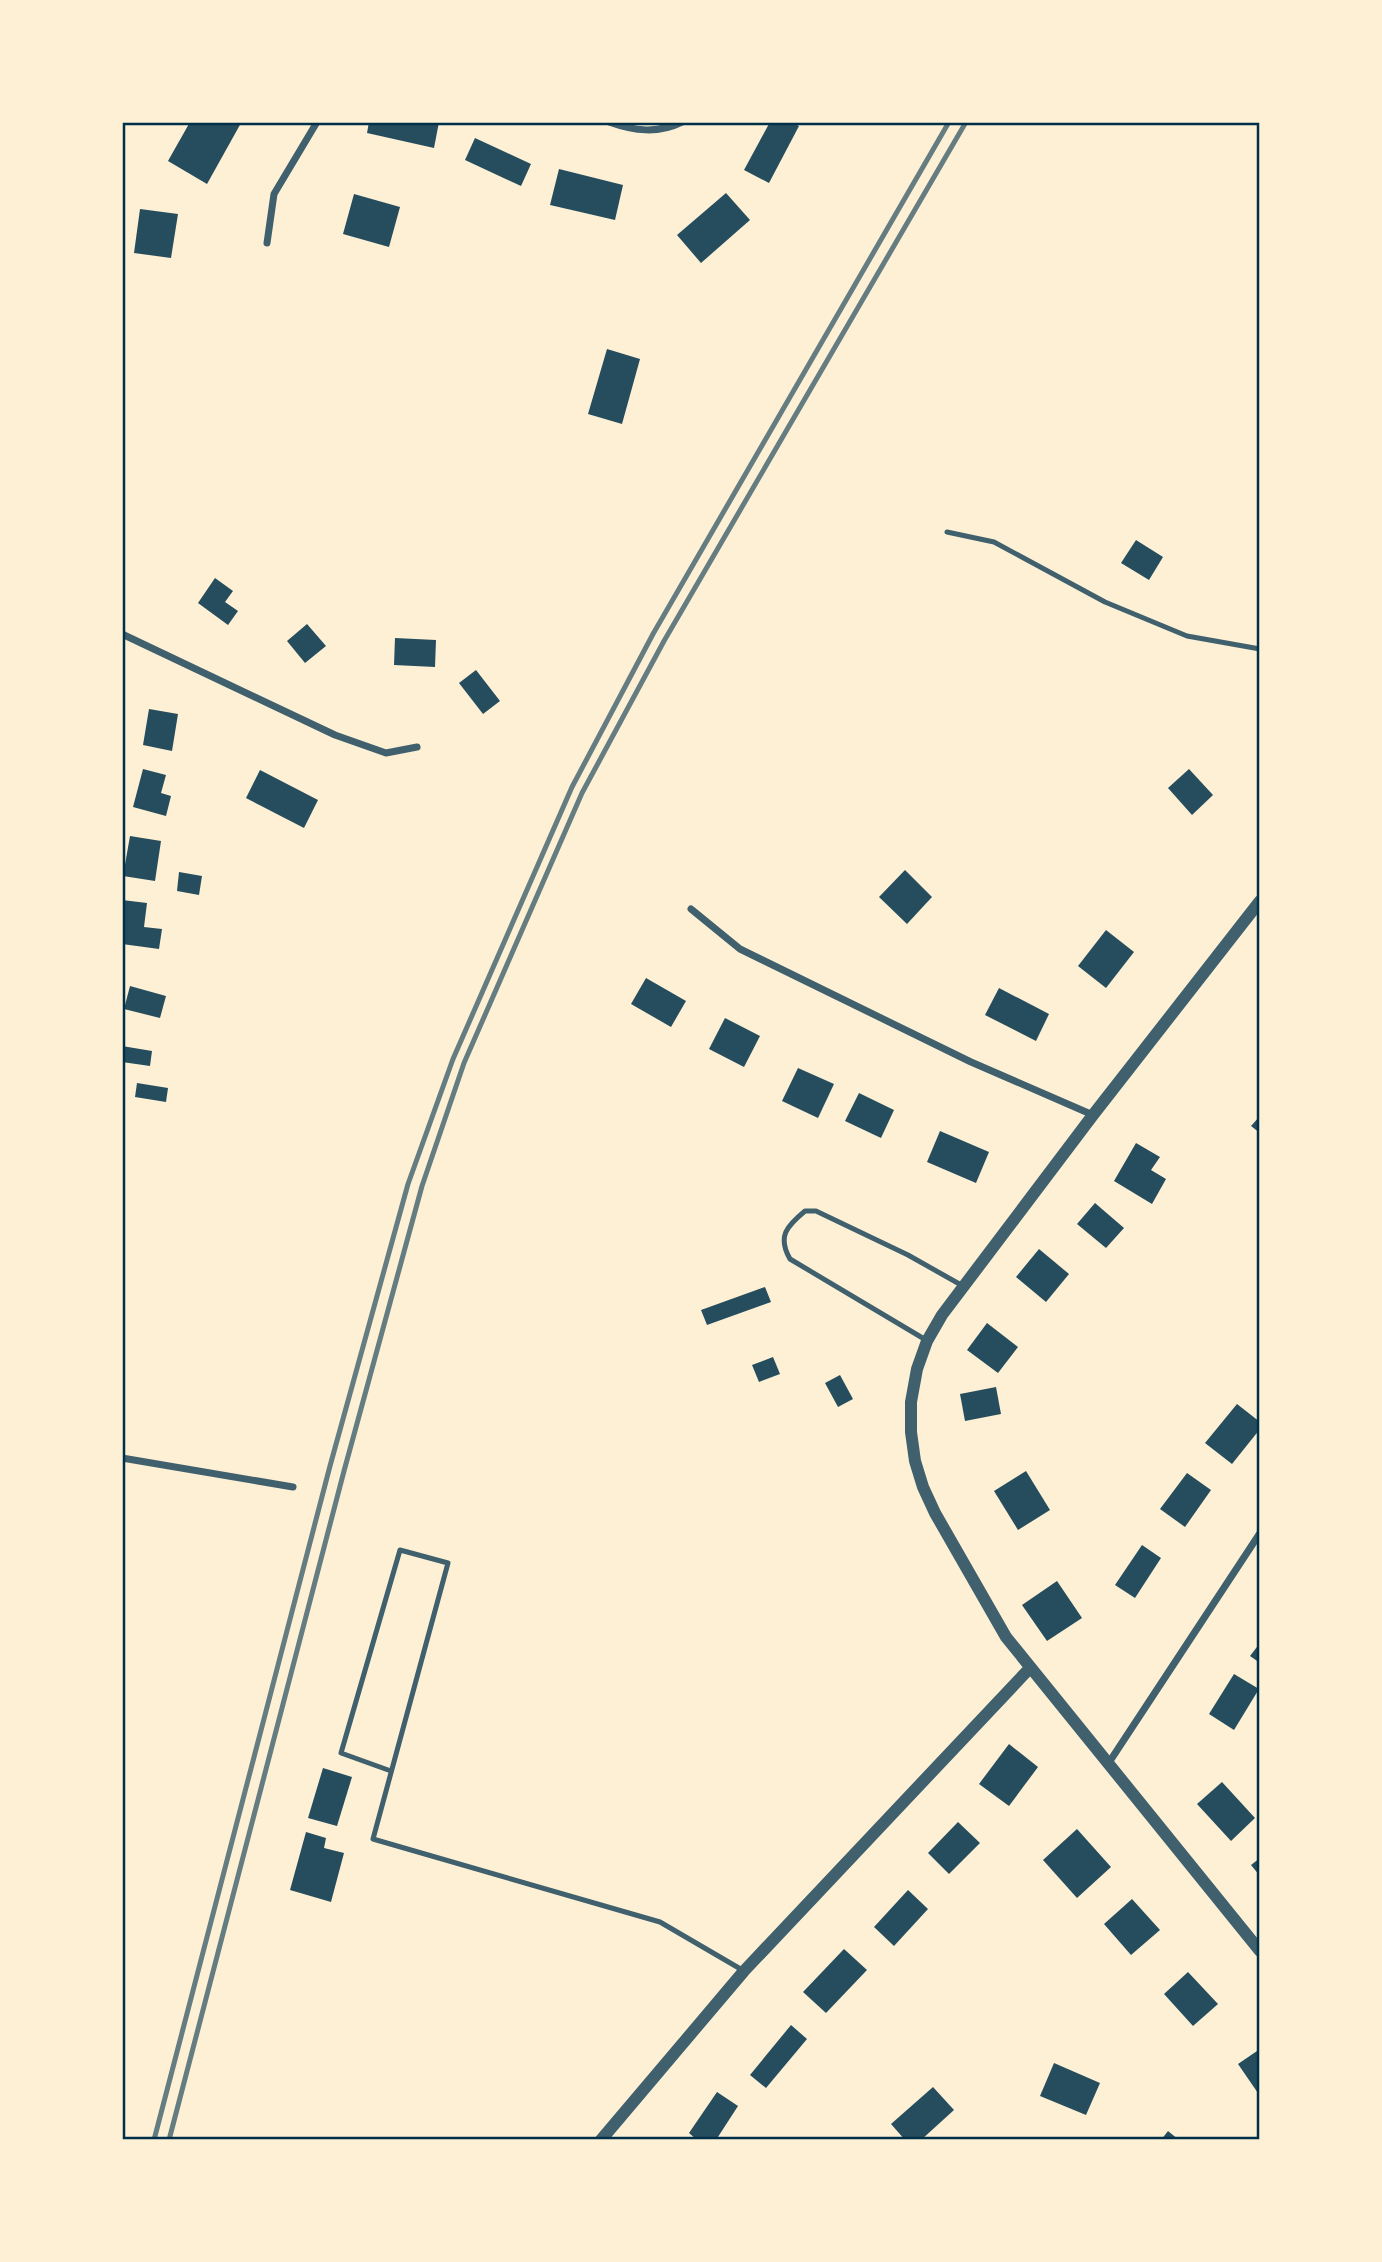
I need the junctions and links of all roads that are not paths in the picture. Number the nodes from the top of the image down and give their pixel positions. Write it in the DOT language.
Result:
graph roads {
  1 [pos="317,122"];
  2 [pos="609,122"];
  3 [pos="682,122"];
  4 [pos="267,243"];
  5 [pos="947,532"];
  6 [pos="122,634"];
  7 [pos="1259,649"];
  8 [pos="417,747"];
  9 [pos="1259,901"];
  10 [pos="691,909"];
  11 [pos="1093,1115"];
  12 [pos="963,1286"];
  13 [pos="928,1341"];
  14 [pos="122,1458"];
  15 [pos="293,1487"];
  16 [pos="1259,1533"];
  17 [pos="1030,1668"];
  18 [pos="1107,1765"];
  19 [pos="391,1770"];
  20 [pos="1259,1951"];
  21 [pos="744,1970"];
  22 [pos="601,2140"];
  1 -- 4 [label="street"];
  2 -- 3 [label="street"];
  5 -- 7 [label="lane"];
  6 -- 8 [label="street"];
  9 -- 11 [label="street"];
  10 -- 11 [label="street"];
  11 -- 12 [label="street"];
  12 -- 13 [label="street"];
  12 -- 13 [label="lane"];
  13 -- 17 [label="street"];
  14 -- 15 [label="street"];
  16 -- 18 [label="street"];
  17 -- 18 [label="street"];
  17 -- 21 [label="street"];
  18 -- 20 [label="street"];
  19 -- 19 [label="lane"];
  19 -- 21 [label="lane"];
  21 -- 22 [label="street"];
}
